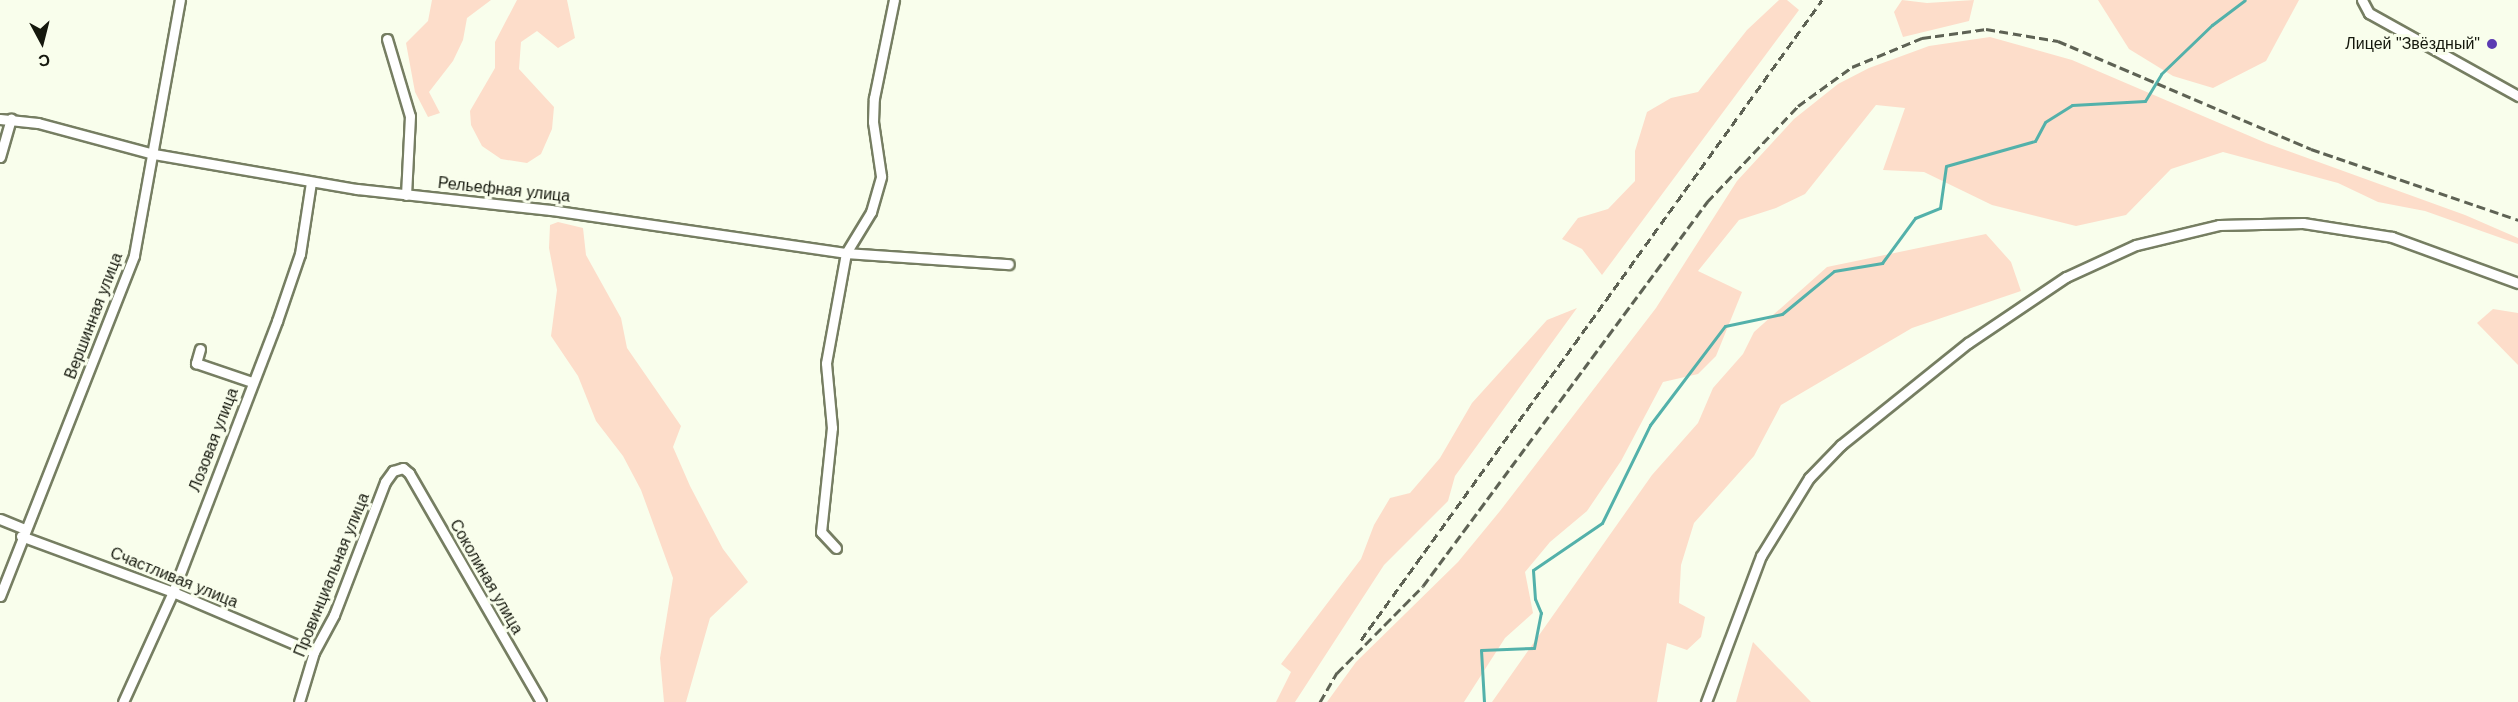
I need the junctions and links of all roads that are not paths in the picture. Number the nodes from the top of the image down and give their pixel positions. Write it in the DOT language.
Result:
graph roads {
  1 [pos="180,0"];
  2 [pos="894,0"];
  3 [pos="2362,0"];
  4 [pos="387,39"];
  5 [pos="2518,96"];
  6 [pos="0,118"];
  7 [pos="11,119"];
  8 [pos="154,154"];
  9 [pos="0,157"];
  10 [pos="311,182"];
  11 [pos="406,195"];
  12 [pos="846,253"];
  13 [pos="1009,264"];
  14 [pos="2518,283"];
  15 [pos="200,349"];
  16 [pos="252,382"];
  17 [pos="403,468"];
  18 [pos="0,519"];
  19 [pos="23,532"];
  20 [pos="836,548"];
  21 [pos="173,592"];
  22 [pos="0,596"];
  23 [pos="314,652"];
  24 [pos="123,702"];
  25 [pos="299,702"];
  26 [pos="541,702"];
  27 [pos="1706,702"];
  1 -- 8 [label="street, Вершинная улица"];
  2 -- 12 [label="street"];
  3 -- 5 [label="street"];
  4 -- 11 [label="street"];
  6 -- 7 [label="street, Рельефная улица"];
  7 -- 8 [label="street, Рельефная улица"];
  7 -- 9 [label="street"];
  8 -- 10 [label="street, Рельефная улица"];
  8 -- 19 [label="street, Вершинная улица"];
  10 -- 11 [label="street, Рельефная улица"];
  10 -- 16 [label="street, Лозовая улица"];
  11 -- 12 [label="street, Рельефная улица"];
  12 -- 13 [label="street, Рельефная улица"];
  12 -- 20 [label="street"];
  14 -- 27 [label="street"];
  15 -- 16 [label="street"];
  16 -- 21 [label="street, Лозовая улица"];
  17 -- 23 [label="street, Провинциальная улица"];
  17 -- 26 [label="street, Соколиная улица"];
  18 -- 19 [label="street, Счастливая улица"];
  19 -- 21 [label="street, Счастливая улица"];
  19 -- 22 [label="street, Вершинная улица"];
  21 -- 23 [label="street, Счастливая улица"];
  21 -- 24 [label="street, Лозовая улица"];
  23 -- 25 [label="street, Провинциальная улица"];
}
